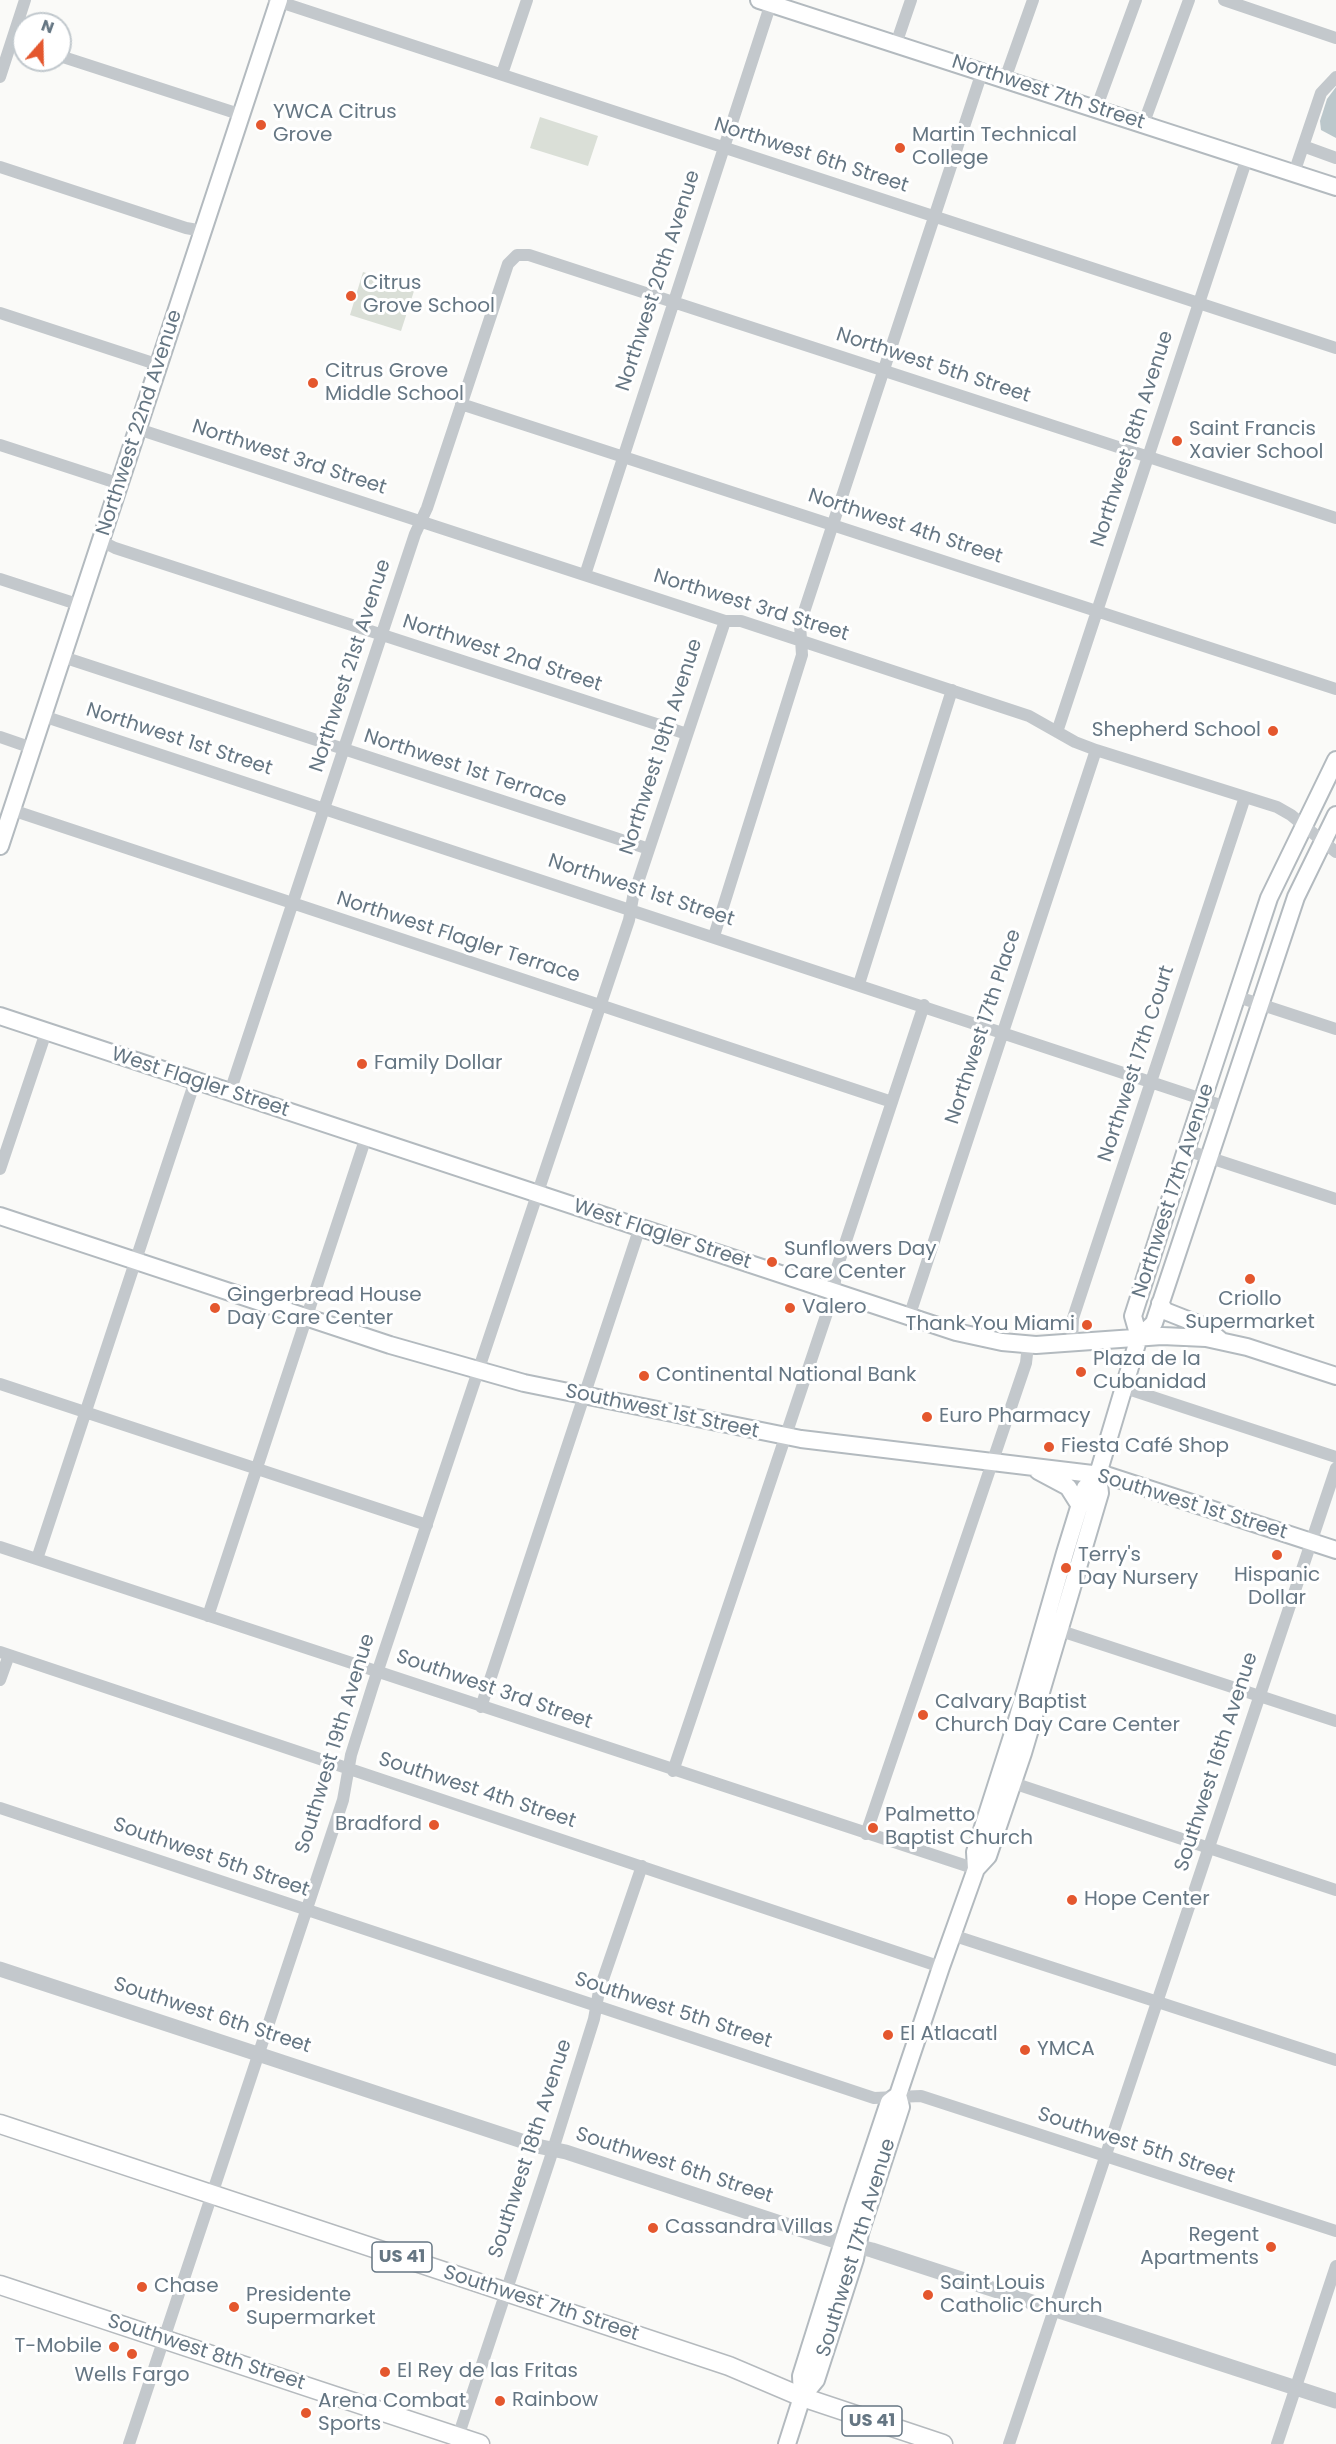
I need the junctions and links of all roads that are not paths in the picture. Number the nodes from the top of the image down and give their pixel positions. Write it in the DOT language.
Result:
graph roads {
  1 [pos="527,0"];
  2 [pos="911,0"];
  3 [pos="1033,0"];
  4 [pos="1136,0"];
  5 [pos="1189,0"];
  6 [pos="1224,0"];
  7 [pos="277,1"];
  8 [pos="767,1"];
  9 [pos="1336,38"];
  10 [pos="896,44"];
  11 [pos="12,54"];
  12 [pos="72,60"];
  13 [pos="982,72"];
  14 [pos="502,74"];
  15 [pos="0,77"];
  16 [pos="1336,77"];
  17 [pos="1005,79"];
  18 [pos="1096,109"];
  19 [pos="242,115"];
  20 [pos="1143,124"];
  21 [pos="1303,146"];
  22 [pos="722,148"];
  23 [pos="1336,158"];
  24 [pos="1247,159"];
  25 [pos="0,167"];
  26 [pos="1294,173"];
  27 [pos="1336,187"];
  28 [pos="934,217"];
  29 [pos="203,231"];
  30 [pos="517,255"];
  31 [pos="672,303"];
  32 [pos="1199,303"];
  33 [pos="0,313"];
  34 [pos="1336,348"];
  35 [pos="159,365"];
  36 [pos="884,370"];
  37 [pos="461,404"];
  38 [pos="138,429"];
  39 [pos="0,445"];
  40 [pos="623,457"];
  41 [pos="1148,457"];
  42 [pos="120,484"];
  43 [pos="1336,518"];
  44 [pos="421,522"];
  45 [pos="833,524"];
  46 [pos="101,541"];
  47 [pos="585,575"];
  48 [pos="0,579"];
  49 [pos="80,605"];
  50 [pos="1098,610"];
  51 [pos="725,621"];
  52 [pos="382,635"];
  53 [pos="802,641"];
  54 [pos="63,657"];
  55 [pos="1336,688"];
  56 [pos="952,690"];
  57 [pos="43,716"];
  58 [pos="1057,732"];
  59 [pos="687,734"];
  60 [pos="0,737"];
  61 [pos="32,748"];
  62 [pos="344,750"];
  63 [pos="1096,750"];
  64 [pos="1336,760"];
  65 [pos="1245,797"];
  66 [pos="324,808"];
  67 [pos="12,810"];
  68 [pos="1336,815"];
  69 [pos="1304,825"];
  70 [pos="1322,842"];
  71 [pos="0,846"];
  72 [pos="649,849"];
  73 [pos="1336,852"];
  74 [pos="293,903"];
  75 [pos="632,909"];
  76 [pos="714,936"];
  77 [pos="859,984"];
  78 [pos="1238,997"];
  79 [pos="1259,1004"];
  80 [pos="924,1005"];
  81 [pos="600,1006"];
  82 [pos="0,1016"];
  83 [pos="1336,1029"];
  84 [pos="45,1032"];
  85 [pos="1003,1033"];
  86 [pos="195,1081"];
  87 [pos="1151,1081"];
  88 [pos="230,1092"];
  89 [pos="1203,1100"];
  90 [pos="892,1102"];
  91 [pos="1226,1107"];
  92 [pos="366,1137"];
  93 [pos="1186,1150"];
  94 [pos="1209,1157"];
  95 [pos="0,1169"];
  96 [pos="538,1193"];
  97 [pos="1336,1199"];
  98 [pos="0,1216"];
  99 [pos="640,1227"];
  100 [pos="136,1261"];
  101 [pos="834,1292"];
  102 [pos="1161,1303"];
  103 [pos="307,1317"];
  104 [pos="909,1317"];
  105 [pos="1139,1337"];
  106 [pos="1220,1340"];
  107 [pos="1072,1344"];
  108 [pos="1028,1345"];
  109 [pos="477,1371"];
  110 [pos="1336,1376"];
  111 [pos="0,1384"];
  112 [pos="1125,1388"];
  113 [pos="584,1396"];
  114 [pos="85,1412"];
  115 [pos="785,1437"];
  116 [pos="1336,1457"];
  117 [pos="992,1464"];
  118 [pos="256,1468"];
  119 [pos="1032,1468"];
  120 [pos="1336,1468"];
  121 [pos="1098,1474"];
  122 [pos="1080,1506"];
  123 [pos="427,1525"];
  124 [pos="1311,1541"];
  125 [pos="0,1547"];
  126 [pos="1336,1550"];
  127 [pos="37,1559"];
  128 [pos="208,1616"];
  129 [pos="1050,1633"];
  130 [pos="4,1654"];
  131 [pos="377,1672"];
  132 [pos="0,1680"];
  133 [pos="1259,1695"];
  134 [pos="481,1707"];
  135 [pos="1336,1721"];
  136 [pos="1004,1763"];
  137 [pos="349,1768"];
  138 [pos="673,1771"];
  139 [pos="1013,1783"];
  140 [pos="0,1808"];
  141 [pos="866,1834"];
  142 [pos="1209,1848"];
  143 [pos="642,1866"];
  144 [pos="976,1869"];
  145 [pos="1336,1890"];
  146 [pos="304,1910"];
  147 [pos="952,1935"];
  148 [pos="941,1967"];
  149 [pos="0,1969"];
  150 [pos="1157,2002"];
  151 [pos="596,2006"];
  152 [pos="258,2053"];
  153 [pos="1336,2060"];
  154 [pos="898,2095"];
  155 [pos="0,2124"];
  156 [pos="553,2149"];
  157 [pos="1105,2156"];
  158 [pos="210,2194"];
  159 [pos="1336,2231"];
  160 [pos="850,2245"];
  161 [pos="1336,2266"];
  162 [pos="0,2285"];
  163 [pos="506,2292"];
  164 [pos="1054,2309"];
  165 [pos="163,2339"];
  166 [pos="1296,2388"];
  167 [pos="802,2397"];
  168 [pos="1336,2401"];
  169 [pos="456,2440"];
  170 [pos="129,2444"];
  171 [pos="480,2444"];
  172 [pos="787,2444"];
  173 [pos="943,2444"];
  174 [pos="1009,2444"];
  175 [pos="1277,2444"];
  1 -- 14 [label="street"];
  2 -- 10 [label="street"];
  3 -- 17 [label="street"];
  4 -- 18 [label="street"];
  5 -- 20 [label="street"];
  6 -- 9 [label="street"];
  7 -- 14 [label="street, Northwest 6th Street"];
  7 -- 19 [label="main road, Northwest 22nd Avenue"];
  8 -- 10 [label="main road, Northwest 7th Street"];
  8 -- 22 [label="street, Northwest 20th Avenue"];
  10 -- 13 [label="main road, Northwest 7th Street"];
  11 -- 15 [label="street"];
  12 -- 19 [label="street"];
  13 -- 17 [label="main road, Northwest 7th Street"];
  13 -- 28 [label="street"];
  14 -- 22 [label="street, Northwest 6th Street"];
  16 -- 21 [label="street"];
  17 -- 18 [label="main road, Northwest 7th Street"];
  18 -- 20 [label="main road, Northwest 7th Street"];
  19 -- 29 [label="main road, Northwest 22nd Avenue"];
  20 -- 24 [label="main road, Northwest 7th Street"];
  21 -- 23 [label="street"];
  21 -- 26 [label="street"];
  22 -- 28 [label="street, Northwest 6th Street"];
  22 -- 31 [label="street, Northwest 20th Avenue"];
  24 -- 26 [label="main road, Northwest 7th Street"];
  24 -- 32 [label="street, Northwest 18th Avenue"];
  25 -- 29 [label="street"];
  26 -- 27 [label="main road, Northwest 7th Street"];
  28 -- 32 [label="street, Northwest 6th Street"];
  28 -- 36 [label="street"];
  29 -- 35 [label="main road, Northwest 22nd Avenue"];
  30 -- 31 [label="street, Northwest 5th Street"];
  30 -- 37 [label="street, Northwest 21st Avenue"];
  31 -- 36 [label="street, Northwest 5th Street"];
  31 -- 40 [label="street, Northwest 20th Avenue"];
  32 -- 34 [label="street, Northwest 6th Street"];
  32 -- 41 [label="street, Northwest 18th Avenue"];
  33 -- 35 [label="street"];
  35 -- 38 [label="main road, Northwest 22nd Avenue"];
  36 -- 41 [label="street, Northwest 5th Street"];
  36 -- 45 [label="street"];
  37 -- 40 [label="street, Northwest 4th Street"];
  37 -- 44 [label="street, Northwest 21st Avenue"];
  38 -- 42 [label="main road, Northwest 22nd Avenue"];
  38 -- 44 [label="street, Northwest 3rd Street"];
  39 -- 42 [label="street"];
  40 -- 45 [label="street, Northwest 4th Street"];
  40 -- 47 [label="street, Northwest 20th Avenue"];
  41 -- 43 [label="street, Northwest 5th Street"];
  41 -- 50 [label="street, Northwest 18th Avenue"];
  42 -- 46 [label="main road, Northwest 22nd Avenue"];
  44 -- 47 [label="street, Northwest 3rd Street"];
  44 -- 52 [label="street, Northwest 21st Avenue"];
  45 -- 50 [label="street, Northwest 4th Street"];
  45 -- 53 [label="street"];
  46 -- 49 [label="main road, Northwest 22nd Avenue"];
  46 -- 52 [label="street, Northwest 2nd Street"];
  47 -- 51 [label="street, Northwest 3rd Street"];
  48 -- 49 [label="street"];
  49 -- 54 [label="main road, Northwest 22nd Avenue"];
  50 -- 55 [label="street, Northwest 4th Street"];
  50 -- 58 [label="street, Northwest 18th Avenue"];
  51 -- 53 [label="street, Northwest 3rd Street"];
  51 -- 59 [label="street, Northwest 19th Avenue"];
  52 -- 59 [label="street, Northwest 2nd Street"];
  52 -- 62 [label="street, Northwest 21st Avenue"];
  53 -- 56 [label="street, Northwest 3rd Street"];
  53 -- 76 [label="street"];
  54 -- 57 [label="main road, Northwest 22nd Avenue"];
  54 -- 62 [label="street, Northwest 1st Terrace"];
  56 -- 58 [label="street, Northwest 3rd Street"];
  56 -- 77 [label="street"];
  57 -- 61 [label="main road, Northwest 22nd Avenue"];
  57 -- 66 [label="street, Northwest 1st Street"];
  58 -- 63 [label="street, Northwest 3rd Street"];
  59 -- 72 [label="street, Northwest 19th Avenue"];
  60 -- 61 [label="street"];
  61 -- 67 [label="main road, Northwest 22nd Avenue"];
  62 -- 66 [label="street, Northwest 21st Avenue"];
  62 -- 72 [label="street, Northwest 1st Terrace"];
  63 -- 65 [label="street, Northwest 3rd Street"];
  63 -- 85 [label="street, Northwest 17th Place"];
  64 -- 69 [label="main road, Northwest 17th Avenue"];
  65 -- 69 [label="street, Northwest 3rd Street"];
  65 -- 87 [label="street, Northwest 17th Court"];
  66 -- 74 [label="street, Northwest 21st Avenue"];
  66 -- 75 [label="street, Northwest 1st Street"];
  67 -- 71 [label="main road, Northwest 22nd Avenue"];
  67 -- 74 [label="street, Northwest Flagler Terrace"];
  68 -- 70 [label="main road, Northwest 17th Avenue"];
  69 -- 70 [label="street, Northwest 3rd Street"];
  69 -- 78 [label="main road, Northwest 17th Avenue"];
  70 -- 73 [label="street, Northwest 3rd Street"];
  70 -- 79 [label="main road, Northwest 17th Avenue"];
  72 -- 75 [label="street, Northwest 19th Avenue"];
  74 -- 81 [label="street, Northwest Flagler Terrace"];
  74 -- 88 [label="street, Northwest 21st Avenue"];
  75 -- 76 [label="street, Northwest 1st Street"];
  75 -- 81 [label="street, Northwest 19th Avenue"];
  76 -- 77 [label="street, Northwest 1st Street"];
  77 -- 80 [label="street, Northwest 1st Street"];
  78 -- 79 [label="street"];
  78 -- 89 [label="main road, Northwest 17th Avenue"];
  79 -- 83 [label="street"];
  79 -- 91 [label="main road, Northwest 17th Avenue"];
  80 -- 85 [label="street, Northwest 1st Street"];
  80 -- 90 [label="street"];
  81 -- 90 [label="street, Northwest Flagler Terrace"];
  81 -- 96 [label="street, Northwest 19th Avenue"];
  82 -- 84 [label="main road, West Flagler Street"];
  84 -- 86 [label="main road, West Flagler Street"];
  84 -- 95 [label="street"];
  85 -- 87 [label="street, Northwest 1st Street"];
  85 -- 104 [label="street, Northwest 17th Place"];
  86 -- 88 [label="main road, West Flagler Street"];
  86 -- 100 [label="street"];
  87 -- 89 [label="street, Northwest 1st Street"];
  87 -- 107 [label="street, Northwest 17th Court"];
  88 -- 92 [label="main road, West Flagler Street"];
  89 -- 91 [label="street, Northwest 1st Street"];
  89 -- 93 [label="main road, Northwest 17th Avenue"];
  90 -- 101 [label="street"];
  91 -- 94 [label="main road, Northwest 17th Avenue"];
  92 -- 96 [label="main road, West Flagler Street"];
  92 -- 103 [label="street"];
  93 -- 94 [label="street"];
  93 -- 105 [label="main road, Northwest 17th Avenue"];
  94 -- 97 [label="street"];
  94 -- 102 [label="main road, Northwest 17th Avenue"];
  96 -- 99 [label="main road, West Flagler Street"];
  96 -- 109 [label="street, Southwest 19th Avenue"];
  98 -- 100 [label="main road, Southwest 1st Street"];
  99 -- 101 [label="main road, West Flagler Street"];
  99 -- 113 [label="street"];
  100 -- 103 [label="main road, Southwest 1st Street"];
  100 -- 114 [label="street"];
  101 -- 104 [label="main road, West Flagler Street"];
  101 -- 115 [label="street"];
  102 -- 105 [label="main road, Northwest 17th Avenue"];
  102 -- 106 [label="main road"];
  103 -- 109 [label="main road, Southwest 1st Street"];
  103 -- 118 [label="street"];
  104 -- 108 [label="main road, West Flagler Street"];
  105 -- 106 [label="main road, West Flagler Street"];
  105 -- 107 [label="main road, West Flagler Street"];
  105 -- 112 [label="main road, Southwest 17th Avenue"];
  106 -- 110 [label="main road, West Flagler Street"];
  107 -- 108 [label="main road, West Flagler Street"];
  108 -- 117 [label="street"];
  109 -- 113 [label="main road, Southwest 1st Street"];
  109 -- 123 [label="street, Southwest 19th Avenue"];
  111 -- 114 [label="street"];
  112 -- 116 [label="street"];
  112 -- 121 [label="main road, Southwest 17th Avenue"];
  113 -- 115 [label="main road, Southwest 1st Street"];
  113 -- 134 [label="street"];
  114 -- 118 [label="street"];
  114 -- 127 [label="street"];
  115 -- 117 [label="main road, Southwest 1st Street"];
  115 -- 138 [label="street"];
  117 -- 119 [label="main road, Southwest 1st Street"];
  117 -- 141 [label="street"];
  118 -- 123 [label="street"];
  118 -- 128 [label="street"];
  119 -- 121 [label="main road, Southwest 1st Street"];
  119 -- 122 [label="main road"];
  120 -- 124 [label="street, Southwest 16th Avenue"];
  121 -- 122 [label="main road, Southwest 17th Avenue"];
  121 -- 124 [label="main road, Southwest 1st Street"];
  121 -- 129 [label="main road, Southwest 17th Avenue"];
  122 -- 129 [label="main road, Southwest 17th Avenue"];
  123 -- 131 [label="street, Southwest 19th Avenue"];
  124 -- 126 [label="main road, Southwest 1st Street"];
  124 -- 133 [label="street, Southwest 16th Avenue"];
  125 -- 127 [label="street, Southwest 3rd Street"];
  127 -- 128 [label="street, Southwest 3rd Street"];
  128 -- 131 [label="street, Southwest 3rd Street"];
  129 -- 133 [label="street"];
  129 -- 136 [label="main road, Southwest 17th Avenue"];
  129 -- 139 [label="main road, Southwest 17th Avenue"];
  130 -- 132 [label="street"];
  130 -- 137 [label="street, Southwest 4th Street"];
  131 -- 134 [label="street, Southwest 3rd Street"];
  131 -- 137 [label="street, Southwest 19th Avenue"];
  133 -- 135 [label="street"];
  133 -- 142 [label="street, Southwest 16th Avenue"];
  134 -- 138 [label="street, Southwest 3rd Street"];
  136 -- 139 [label="main road"];
  136 -- 144 [label="main road, Southwest 17th Avenue"];
  137 -- 143 [label="street, Southwest 4th Street"];
  137 -- 146 [label="street, Southwest 19th Avenue"];
  138 -- 141 [label="street, Southwest 3rd Street"];
  139 -- 142 [label="street"];
  139 -- 144 [label="main road, Southwest 17th Avenue"];
  140 -- 146 [label="street, Southwest 5th Street"];
  141 -- 144 [label="street, Southwest 3rd Street"];
  142 -- 145 [label="street"];
  142 -- 150 [label="street, Southwest 16th Avenue"];
  143 -- 148 [label="street, Southwest 4th Street"];
  143 -- 151 [label="street, Southwest 18th Avenue"];
  144 -- 147 [label="main road, Southwest 17th Avenue"];
  146 -- 151 [label="street, Southwest 5th Street"];
  146 -- 152 [label="street, Southwest 19th Avenue"];
  147 -- 148 [label="main road, Southwest 17th Avenue"];
  147 -- 150 [label="street"];
  148 -- 154 [label="main road, Southwest 17th Avenue"];
  149 -- 152 [label="street, Southwest 6th Street"];
  150 -- 153 [label="street"];
  150 -- 157 [label="street, Southwest 16th Avenue"];
  151 -- 154 [label="street, Southwest 5th Street"];
  151 -- 156 [label="street, Southwest 18th Avenue"];
  152 -- 156 [label="street, Southwest 6th Street"];
  152 -- 158 [label="street, Southwest 19th Avenue"];
  154 -- 157 [label="street, Southwest 5th Street"];
  154 -- 160 [label="main road, Southwest 17th Avenue"];
  155 -- 158 [label="main road, Southwest 7th Street / US 41"];
  156 -- 160 [label="street, Southwest 6th Street"];
  156 -- 163 [label="street, Southwest 18th Avenue"];
  157 -- 159 [label="street, Southwest 5th Street"];
  157 -- 164 [label="street, Southwest 16th Avenue"];
  158 -- 163 [label="main road, Southwest 7th Street / US 41"];
  158 -- 165 [label="street, Southwest 19th Avenue"];
  160 -- 164 [label="street, Southwest 6th Street"];
  160 -- 167 [label="main road, Southwest 17th Avenue"];
  161 -- 166 [label="street"];
  162 -- 165 [label="main road, Southwest 8th Street"];
  163 -- 167 [label="main road, Southwest 7th Street / US 41"];
  163 -- 169 [label="street, Southwest 18th Avenue"];
  164 -- 166 [label="street, Southwest 6th Street"];
  164 -- 174 [label="street, Southwest 16th Avenue"];
  165 -- 169 [label="main road, Southwest 8th Street"];
  165 -- 170 [label="street, Southwest 19th Avenue"];
  166 -- 168 [label="street, Southwest 6th Street"];
  166 -- 175 [label="street"];
  167 -- 172 [label="main road, Southwest 17th Avenue"];
  167 -- 173 [label="main road, Southwest 7th Street / US 41"];
  169 -- 171 [label="main road, Southwest 8th Street"];
}
